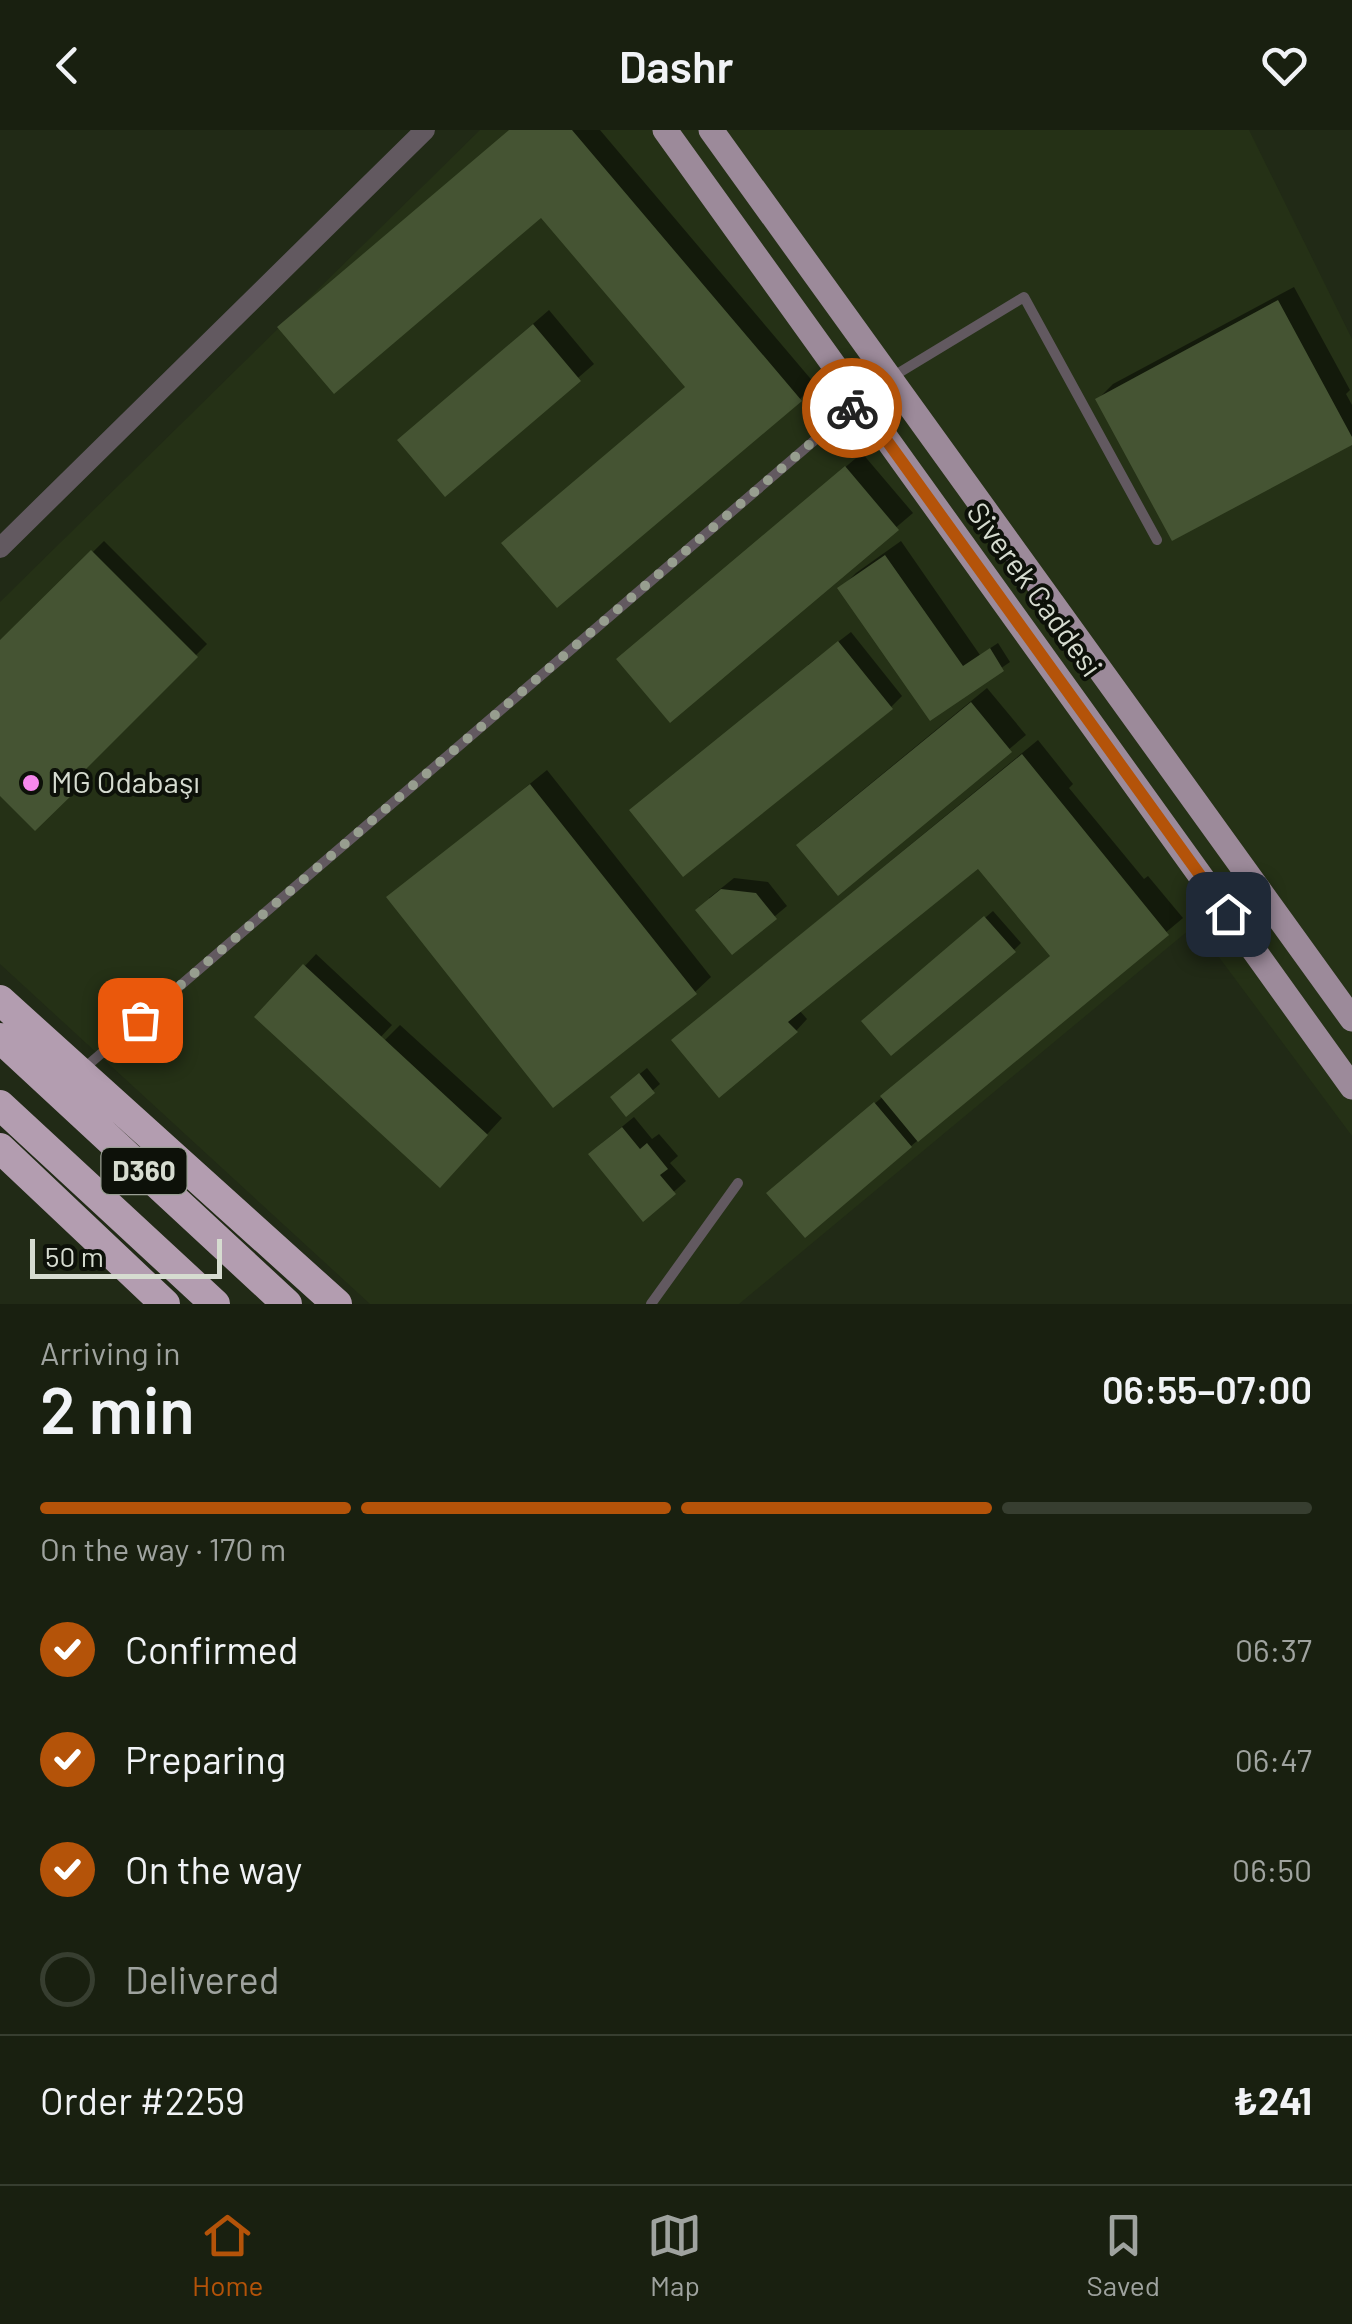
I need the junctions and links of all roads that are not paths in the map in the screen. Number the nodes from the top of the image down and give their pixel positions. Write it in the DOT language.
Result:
graph roads {
  1 [pos="425,130"];
  2 [pos="666,130"];
  3 [pos="711,130"];
  4 [pos="891,378"];
  5 [pos="859,402"];
  6 [pos="1157,540"];
  7 [pos="0,548"];
  8 [pos="0,1000"];
  9 [pos="1352,1019"];
  10 [pos="0,1038"];
  11 [pos="81,1070"];
  12 [pos="1352,1087"];
  13 [pos="0,1106"];
  14 [pos="0,1148"];
  15 [pos="738,1183"];
  16 [pos="165,1304"];
  17 [pos="215,1304"];
  18 [pos="287,1304"];
  19 [pos="337,1304"];
  20 [pos="650,1304"];
  1 -- 7 [label="street"];
  2 -- 5 [label="main road, Siverek Caddesi"];
  3 -- 4 [label="main road, Siverek Caddesi"];
  4 -- 6 [label="lane"];
  4 -- 9 [label="main road, Siverek Caddesi"];
  5 -- 11 [label="lane"];
  5 -- 12 [label="main road, Siverek Caddesi"];
  8 -- 11 [label="highway"];
  10 -- 18 [label="highway, D360"];
  11 -- 19 [label="highway"];
  13 -- 17 [label="highway, D360"];
  14 -- 16 [label="highway"];
  15 -- 20 [label="lane"];
}
